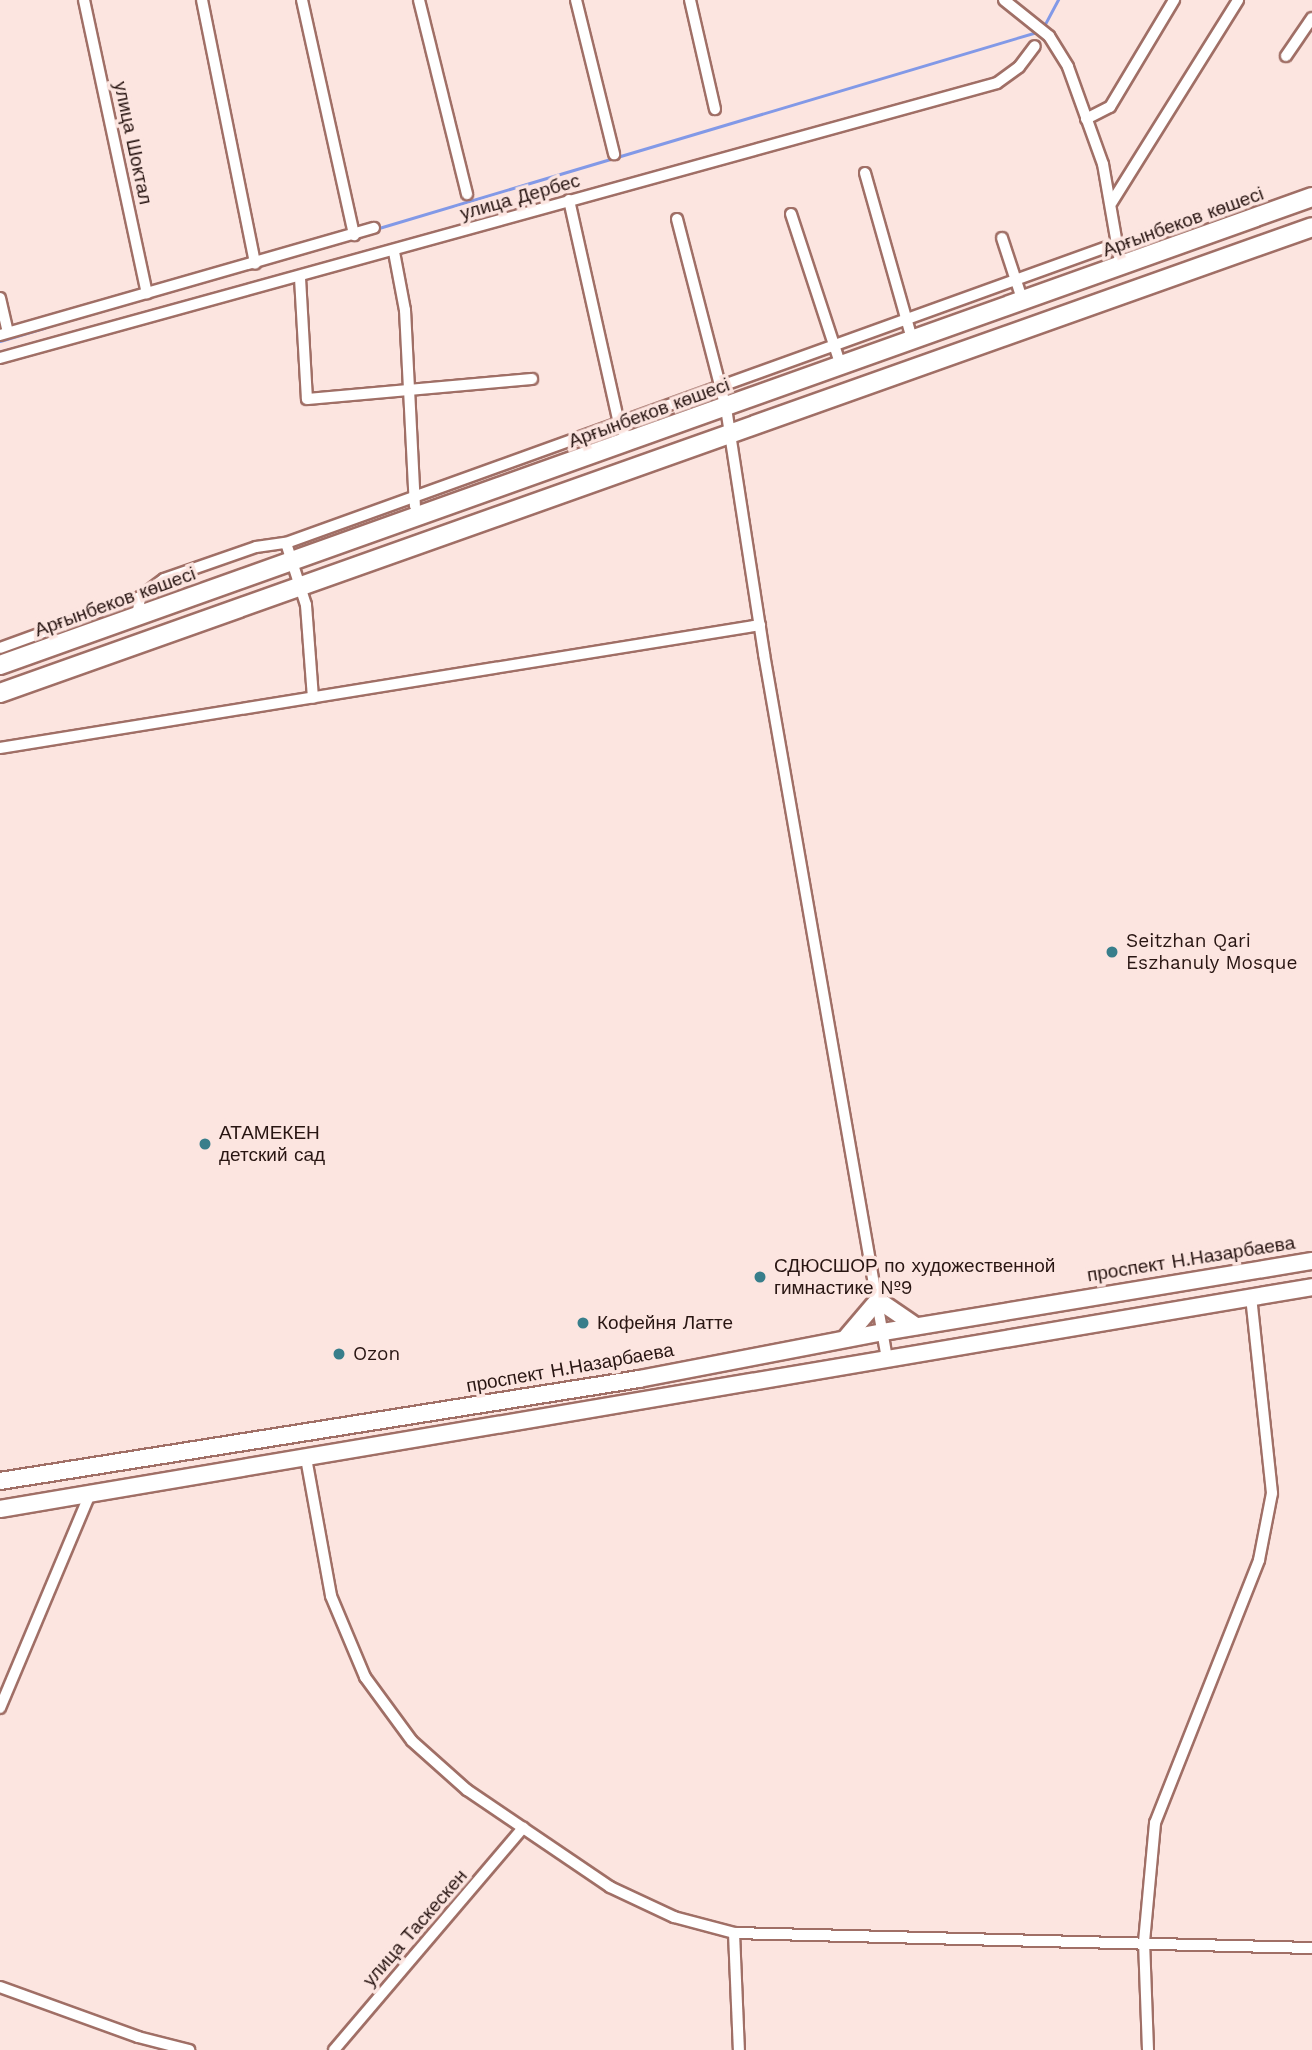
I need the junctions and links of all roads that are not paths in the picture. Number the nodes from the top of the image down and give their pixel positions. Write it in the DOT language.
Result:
graph roads {
  1 [pos="84,0"];
  2 [pos="202,0"];
  3 [pos="302,0"];
  4 [pos="419,0"];
  5 [pos="576,0"];
  6 [pos="690,0"];
  7 [pos="1004,0"];
  8 [pos="1174,0"];
  9 [pos="1238,0"];
  10 [pos="1312,18"];
  11 [pos="1035,46"];
  12 [pos="1286,56"];
  13 [pos="715,109"];
  14 [pos="1086,119"];
  15 [pos="614,154"];
  16 [pos="865,173"];
  17 [pos="467,194"];
  18 [pos="1312,197"];
  19 [pos="569,200"];
  20 [pos="1112,202"];
  21 [pos="791,214"];
  22 [pos="677,219"];
  23 [pos="1312,227"];
  24 [pos="374,228"];
  25 [pos="354,235"];
  26 [pos="1002,238"];
  27 [pos="1115,244"];
  28 [pos="394,252"];
  29 [pos="255,264"];
  30 [pos="1121,267"];
  31 [pos="300,278"];
  32 [pos="1016,281"];
  33 [pos="147,293"];
  34 [pos="0,298"];
  35 [pos="1023,302"];
  36 [pos="907,321"];
  37 [pos="4,333"];
  38 [pos="912,339"];
  39 [pos="835,348"];
  40 [pos="0,358"];
  41 [pos="841,366"];
  42 [pos="532,379"];
  43 [pos="721,389"];
  44 [pos="408,390"];
  45 [pos="726,408"];
  46 [pos="619,424"];
  47 [pos="731,433"];
  48 [pos="629,442"];
  49 [pos="416,508"];
  50 [pos="286,543"];
  51 [pos="294,561"];
  52 [pos="300,586"];
  53 [pos="140,597"];
  54 [pos="137,617"];
  55 [pos="760,625"];
  56 [pos="0,648"];
  57 [pos="0,665"];
  58 [pos="0,693"];
  59 [pos="313,698"];
  60 [pos="0,748"];
  61 [pos="1312,1261"];
  62 [pos="1312,1287"];
  63 [pos="1251,1297"];
  64 [pos="878,1300"];
  65 [pos="916,1326"];
  66 [pos="883,1332"];
  67 [pos="845,1339"];
  68 [pos="887,1359"];
  69 [pos="306,1458"];
  70 [pos="0,1482"];
  71 [pos="92,1491"];
  72 [pos="0,1509"];
  73 [pos="0,1708"];
  74 [pos="523,1828"];
  75 [pos="734,1933"];
  76 [pos="1144,1942"];
  77 [pos="1312,1948"];
  78 [pos="0,1987"];
  79 [pos="189,2050"];
  80 [pos="334,2050"];
  81 [pos="739,2050"];
  82 [pos="1148,2050"];
  1 -- 33 [label="street, улица Шоктал"];
  2 -- 29 [label="street"];
  3 -- 25 [label="street"];
  4 -- 17 [label="street"];
  5 -- 15 [label="street"];
  6 -- 13 [label="street"];
  7 -- 14 [label="street"];
  8 -- 14 [label="street"];
  9 -- 20 [label="street"];
  10 -- 12 [label="street"];
  11 -- 19 [label="street, улица Дербес"];
  14 -- 20 [label="street"];
  16 -- 36 [label="street"];
  18 -- 30 [label="main road, Арғынбеков көшесі"];
  19 -- 28 [label="street, улица Дербес"];
  19 -- 46 [label="street"];
  20 -- 27 [label="street"];
  21 -- 39 [label="street"];
  22 -- 43 [label="street"];
  23 -- 47 [label="main road"];
  24 -- 25 [label="street"];
  25 -- 29 [label="street"];
  26 -- 32 [label="street"];
  27 -- 30 [label="street"];
  27 -- 32 [label="street"];
  28 -- 31 [label="street, улица Дербес"];
  28 -- 44 [label="street"];
  29 -- 33 [label="street"];
  30 -- 35 [label="main road, Арғынбеков көшесі"];
  31 -- 40 [label="street, улица Дербес"];
  31 -- 44 [label="street"];
  32 -- 35 [label="street"];
  32 -- 36 [label="street"];
  33 -- 37 [label="street"];
  34 -- 37 [label="street"];
  35 -- 38 [label="main road, Арғынбеков көшесі"];
  36 -- 38 [label="street"];
  36 -- 39 [label="street"];
  38 -- 41 [label="main road, Арғынбеков көшесі"];
  39 -- 41 [label="street"];
  39 -- 43 [label="street"];
  41 -- 45 [label="main road, Арғынбеков көшесі"];
  42 -- 44 [label="street"];
  43 -- 45 [label="street"];
  43 -- 46 [label="street"];
  44 -- 49 [label="street"];
  45 -- 47 [label="street"];
  45 -- 48 [label="main road, Арғынбеков көшесі"];
  46 -- 48 [label="street"];
  46 -- 49 [label="street"];
  47 -- 52 [label="main road"];
  47 -- 55 [label="street"];
  48 -- 49 [label="main road, Арғынбеков көшесі"];
  49 -- 50 [label="street"];
  49 -- 51 [label="main road, Арғынбеков көшесі"];
  50 -- 51 [label="street"];
  50 -- 53 [label="street"];
  51 -- 52 [label="street"];
  51 -- 54 [label="main road, Арғынбеков көшесі"];
  52 -- 58 [label="main road"];
  52 -- 59 [label="street"];
  53 -- 54 [label="street"];
  53 -- 56 [label="street"];
  54 -- 57 [label="main road, Арғынбеков көшесі"];
  55 -- 59 [label="street"];
  55 -- 64 [label="street"];
  59 -- 60 [label="street"];
  61 -- 65 [label="main road, проспект Н.Назарбаева"];
  62 -- 63 [label="main road"];
  63 -- 68 [label="main road"];
  63 -- 76 [label="street"];
  64 -- 65 [label="main road"];
  64 -- 66 [label="street"];
  64 -- 67 [label="main road"];
  65 -- 66 [label="main road, проспект Н.Назарбаева"];
  66 -- 67 [label="main road, проспект Н.Назарбаева"];
  66 -- 68 [label="street"];
  67 -- 70 [label="main road, проспект Н.Назарбаева"];
  68 -- 69 [label="main road"];
  69 -- 71 [label="main road"];
  69 -- 74 [label="street"];
  71 -- 72 [label="main road"];
  71 -- 73 [label="street"];
  74 -- 75 [label="street"];
  74 -- 80 [label="street, улица Таскескен"];
  75 -- 76 [label="street"];
  75 -- 81 [label="street"];
  76 -- 77 [label="street"];
  76 -- 82 [label="street"];
  78 -- 79 [label="street"];
}
